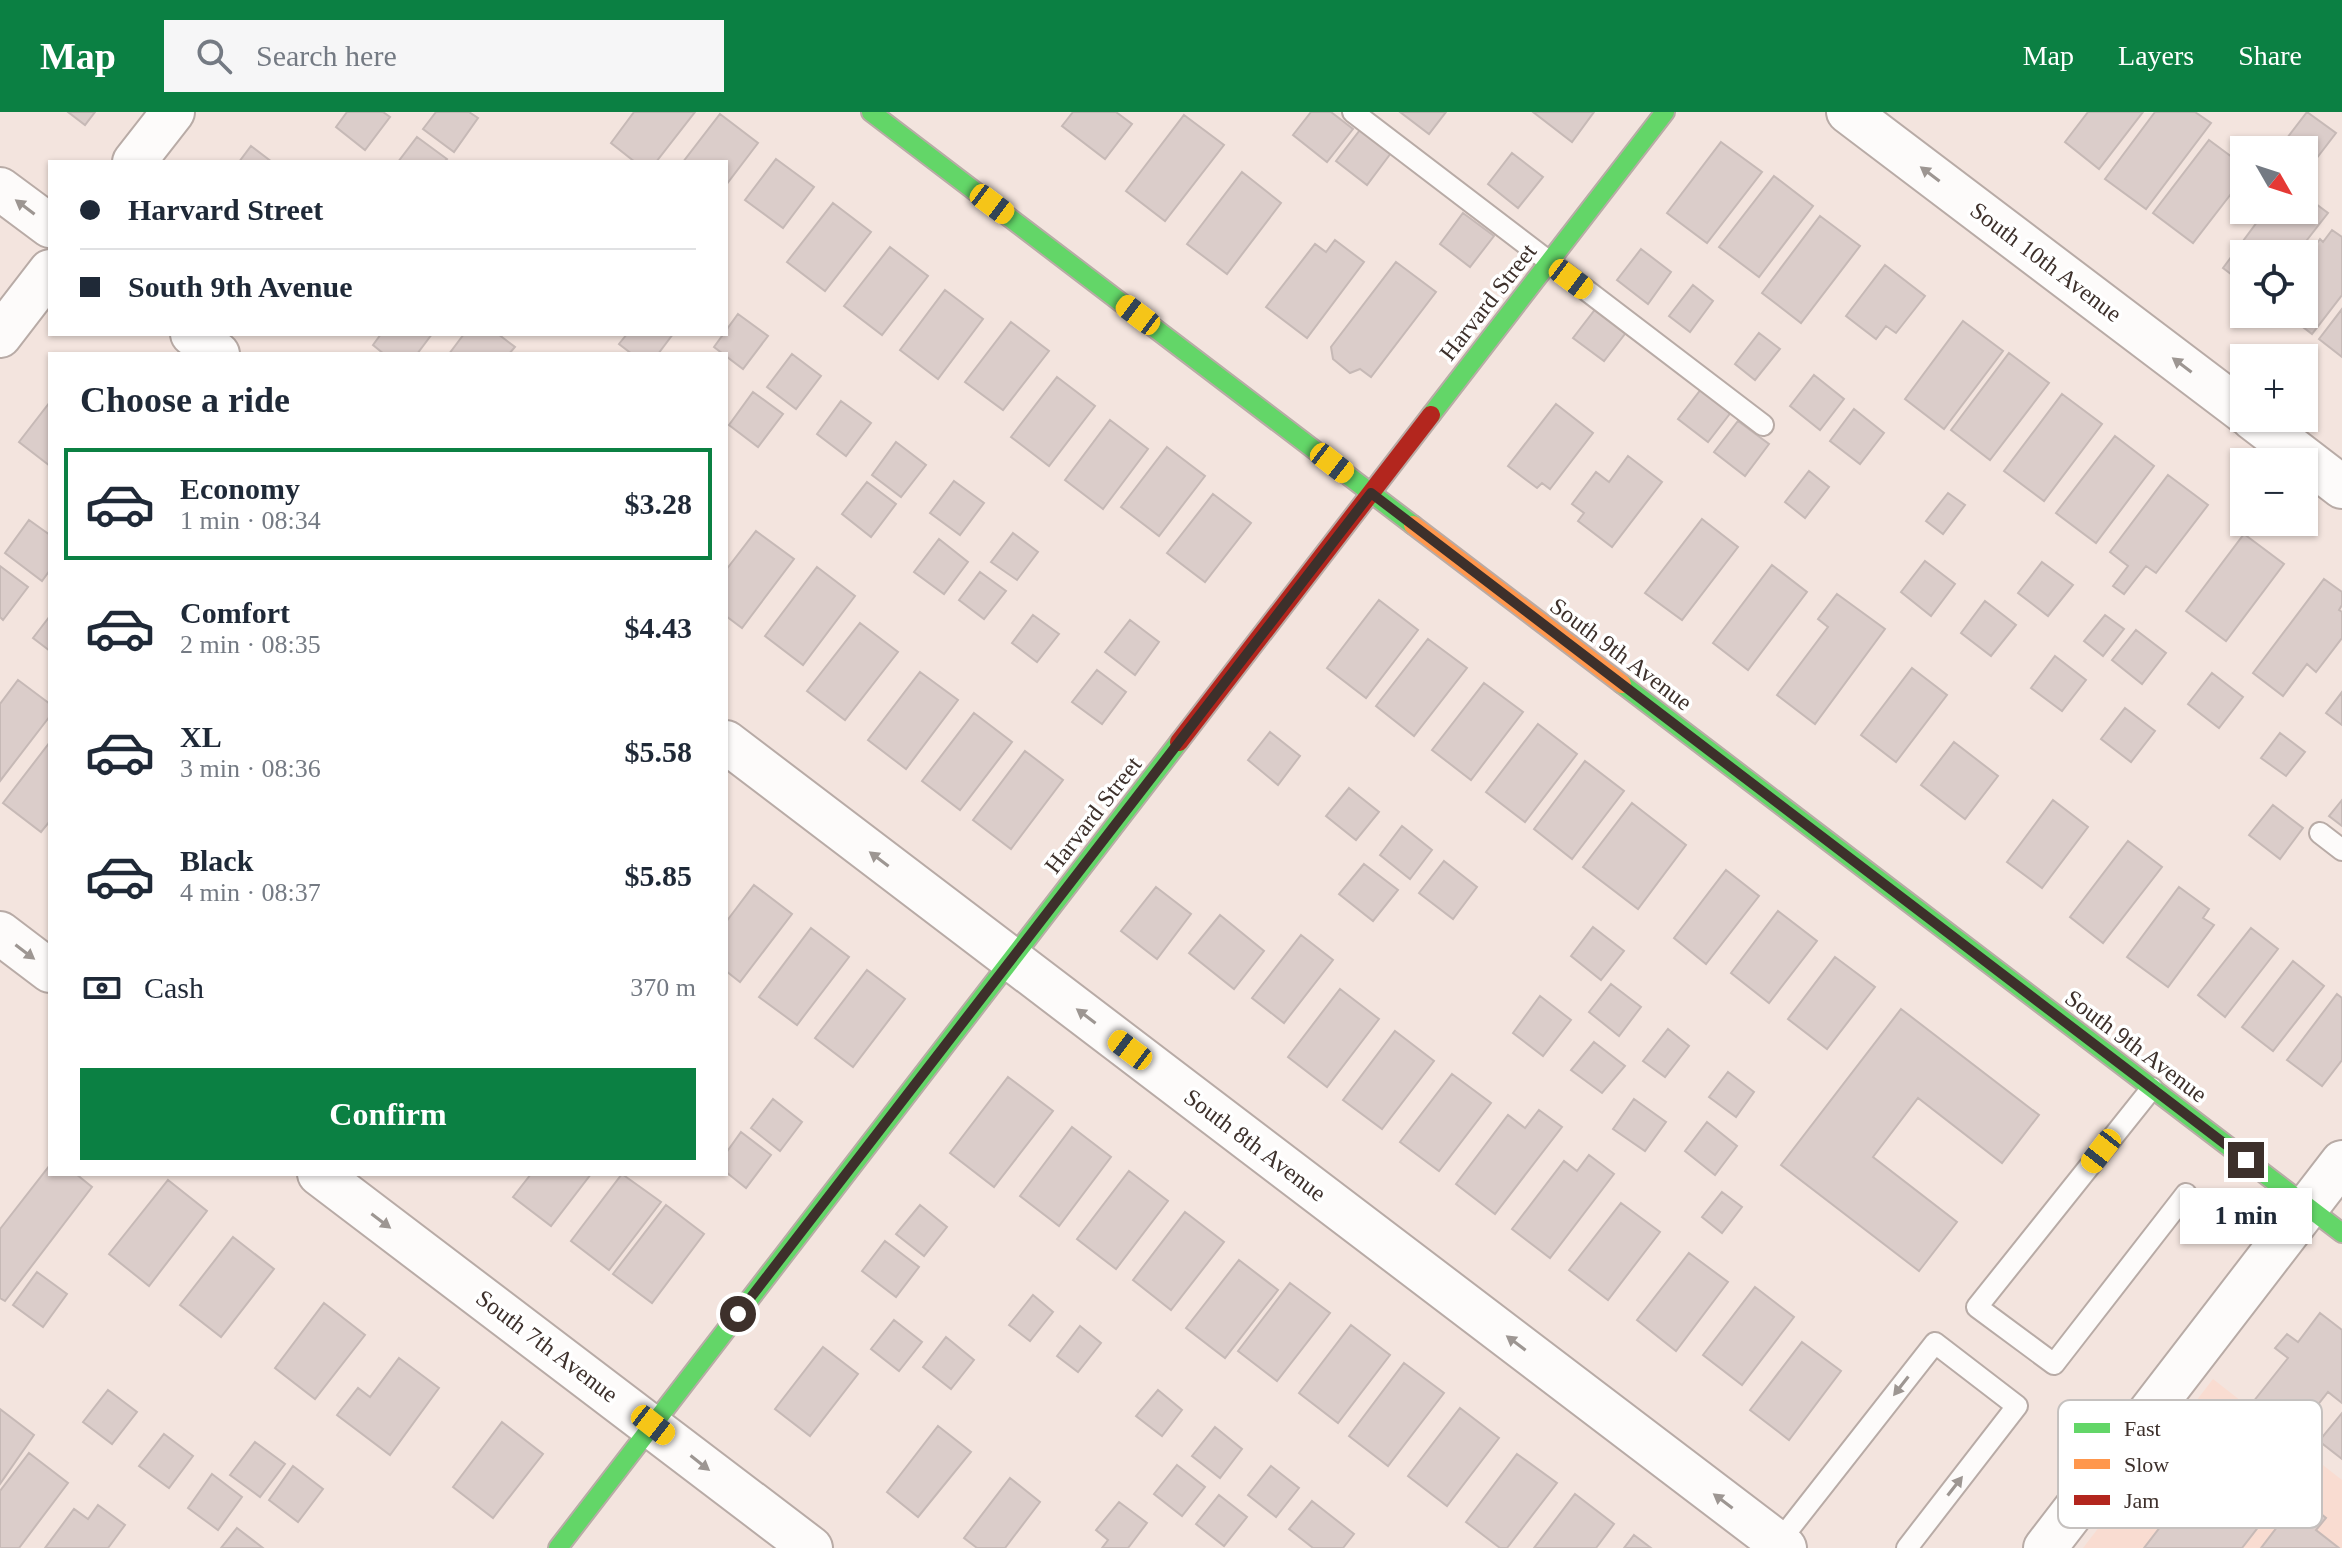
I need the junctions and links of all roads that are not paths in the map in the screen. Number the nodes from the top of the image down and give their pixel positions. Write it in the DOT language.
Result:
graph roads {
  1 [pos="173,112"];
  2 [pos="871,112"];
  3 [pos="1353,112"];
  4 [pos="1665,112"];
  5 [pos="1848,112"];
  6 [pos="136,160"];
  7 [pos="0,189"];
  8 [pos="48,225"];
  9 [pos="1549,262"];
  10 [pos="48,274"];
  11 [pos="0,336"];
  12 [pos="195,336"];
  13 [pos="215,352"];
  14 [pos="2230,401"];
  15 [pos="1763,425"];
  16 [pos="2270,432"];
  17 [pos="2342,487"];
  18 [pos="1371,493"];
  19 [pos="728,744"];
  20 [pos="2320,833"];
  21 [pos="2342,850"];
  22 [pos="0,933"];
  23 [pos="1012,960"];
  24 [pos="48,969"];
  25 [pos="2152,1088"];
  26 [pos="2342,1162"];
  27 [pos="322,1176"];
  28 [pos="2186,1194"];
  29 [pos="2308,1207"];
  30 [pos="2342,1233"];
  31 [pos="2159,1400"];
  32 [pos="653,1425"];
  33 [pos="2060,1528"];
  34 [pos="1782,1546"];
  35 [pos="558,1548"];
  36 [pos="811,1548"];
  37 [pos="1907,1548"];
  38 [pos="2045,1548"];
  1 -- 6 [label="street"];
  2 -- 18 [label="street, South 9th Avenue"];
  3 -- 9 [label="lane"];
  4 -- 9 [label="street, Harvard Street"];
  14 -- 5 [label="street, South 10th Avenue, one-way"];
  8 -- 7 [label="street, one-way"];
  9 -- 15 [label="lane"];
  9 -- 18 [label="street, Harvard Street"];
  10 -- 11 [label="street"];
  12 -- 13 [label="street"];
  16 -- 17 [label="street"];
  18 -- 23 [label="street, Harvard Street"];
  18 -- 25 [label="street, South 9th Avenue"];
  23 -- 19 [label="street, South 8th Avenue, one-way"];
  20 -- 21 [label="lane"];
  22 -- 24 [label="street, one-way"];
  23 -- 32 [label="street, Harvard Street"];
  34 -- 23 [label="street, South 8th Avenue, one-way"];
  25 -- 28 [label="lane"];
  25 -- 29 [label="street, South 9th Avenue"];
  26 -- 29 [label="street"];
  27 -- 32 [label="street, South 7th Avenue, one-way"];
  29 -- 30 [label="street, South 9th Avenue"];
  29 -- 31 [label="street"];
  32 -- 35 [label="street, Harvard Street"];
  32 -- 36 [label="street, South 7th Avenue, one-way"];
  33 -- 38 [label="street"];
  37 -- 34 [label="lane, one-way"];
}
